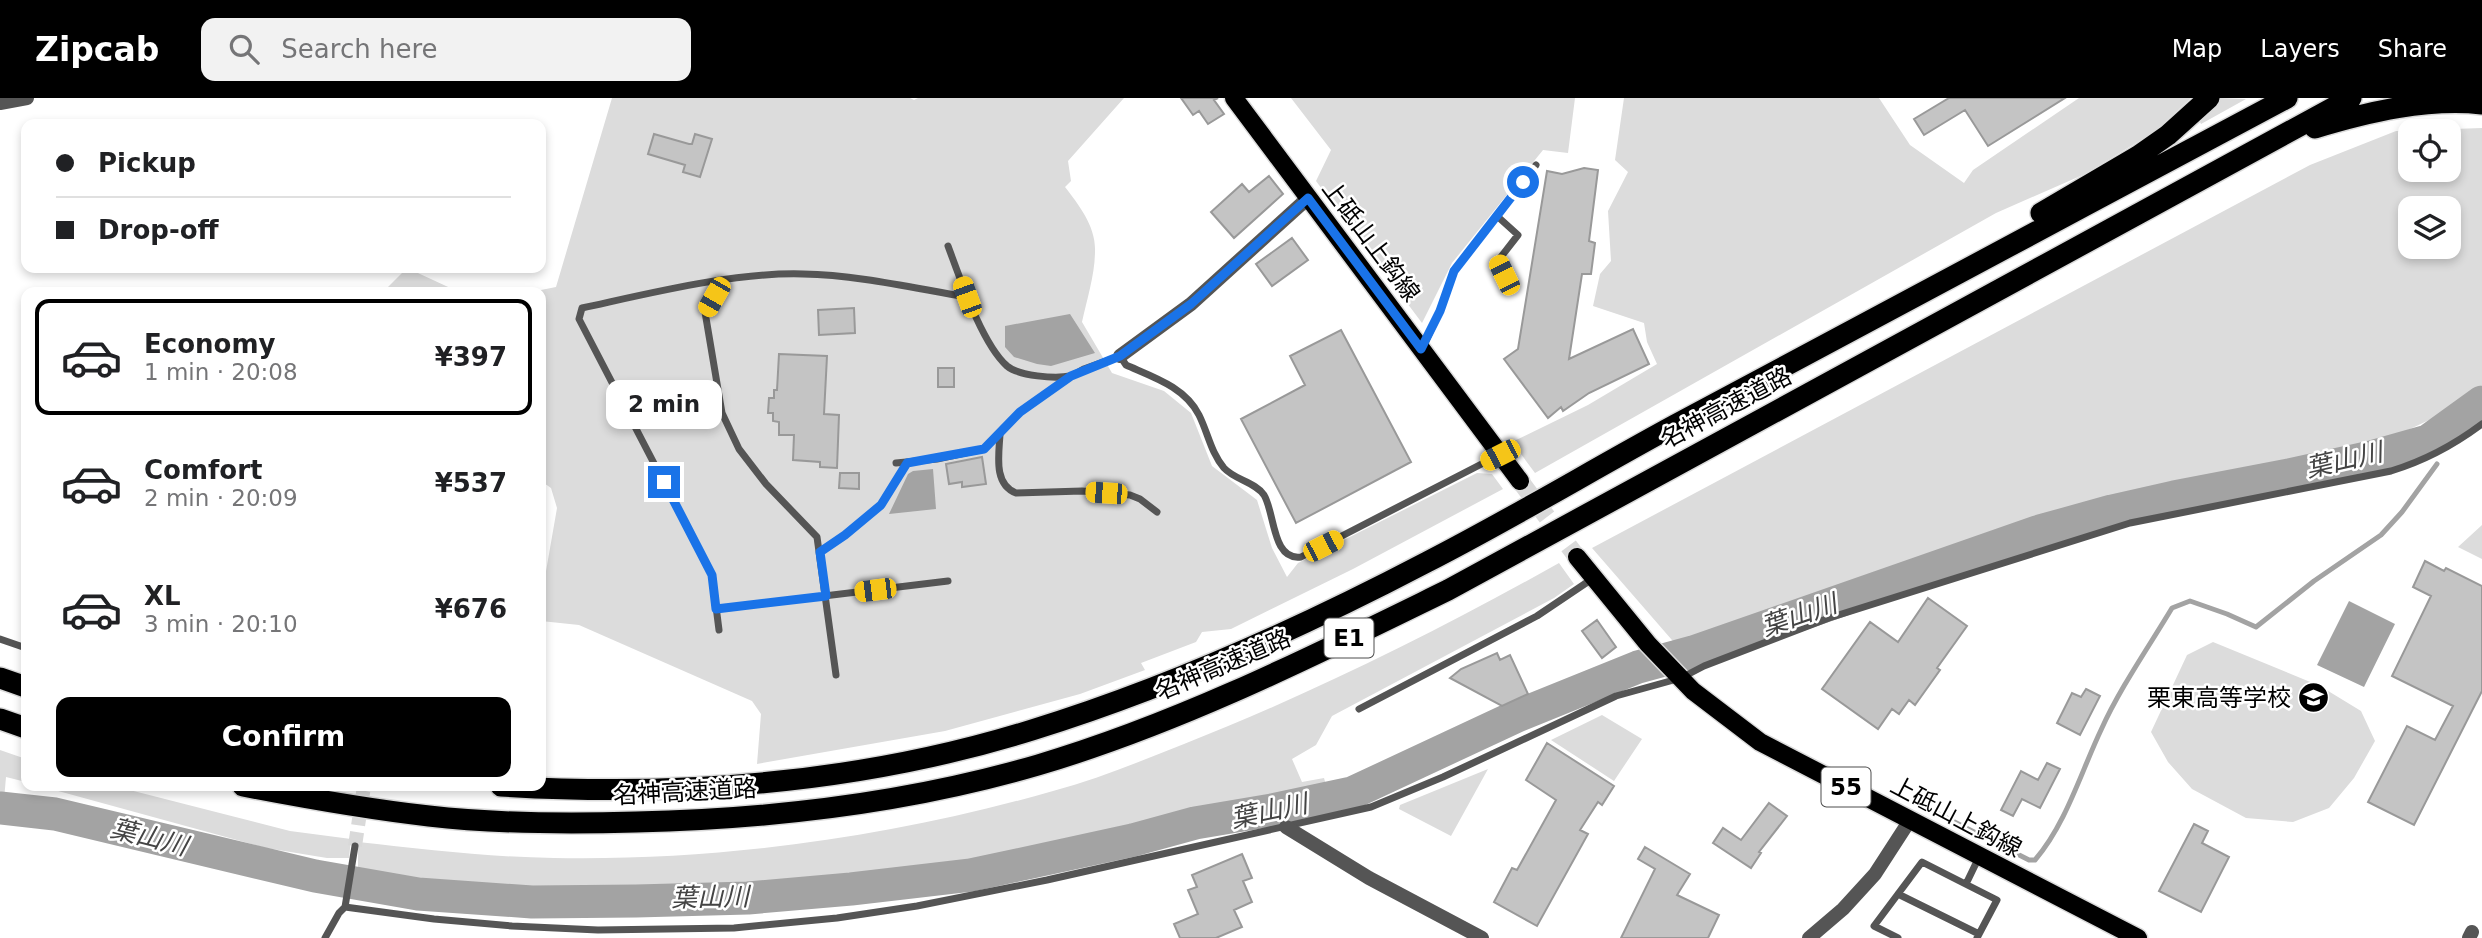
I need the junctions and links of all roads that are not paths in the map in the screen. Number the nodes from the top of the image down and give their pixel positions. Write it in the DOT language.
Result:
graph roads {
  1 [pos="27,98"];
  2 [pos="1234,98"];
  3 [pos="2209,98"];
  4 [pos="2287,98"];
  5 [pos="2351,98"];
  6 [pos="0,103"];
  7 [pos="2482,104"];
  8 [pos="2277,139"];
  9 [pos="1536,165"];
  10 [pos="1308,198"];
  11 [pos="1497,216"];
  12 [pos="948,246"];
  13 [pos="722,282"];
  14 [pos="1510,289"];
  15 [pos="967,297"];
  16 [pos="1421,349"];
  17 [pos="1120,356"];
  18 [pos="1071,376"];
  19 [pos="2482,424"];
  20 [pos="1000,434"];
  21 [pos="1642,443"];
  22 [pos="1500,455"];
  23 [pos="896,463"];
  24 [pos="907,463"];
  25 [pos="1520,481"];
  26 [pos="1157,512"];
  27 [pos="820,552"];
  28 [pos="1577,557"];
  29 [pos="1593,578"];
  30 [pos="948,581"];
  31 [pos="826,596"];
  32 [pos="716,609"];
  33 [pos="719,630"];
  34 [pos="0,639"];
  35 [pos="21,646"];
  36 [pos="1677,673"];
  37 [pos="836,675"];
  38 [pos="0,678"];
  39 [pos="21,685"];
  40 [pos="1359,709"];
  41 [pos="0,721"];
  42 [pos="21,727"];
  43 [pos="546,788"];
  44 [pos="269,791"];
  45 [pos="1910,820"];
  46 [pos="1286,827"];
  47 [pos="355,846"];
  48 [pos="1979,857"];
  49 [pos="1966,884"];
  50 [pos="1898,894"];
  51 [pos="345,905"];
  52 [pos="2116,933"];
  53 [pos="1978,936"];
  54 [pos="325,938"];
  55 [pos="1482,938"];
  56 [pos="1809,938"];
  57 [pos="1898,938"];
  58 [pos="2138,938"];
  1 -- 6 [label="street"];
  2 -- 10 [label="main road, 上砥山上鈎線"];
  3 -- 21 [label="highway"];
  4 -- 21 [label="highway, 名神高速道路 / E1"];
  5 -- 8 [label="highway, 名神高速道路 / E1"];
  7 -- 8 [label="highway"];
  8 -- 44 [label="highway, 名神高速道路 / E1"];
  9 -- 11 [label="lane"];
  10 -- 16 [label="main road, 上砥山上鈎線"];
  10 -- 17 [label="street"];
  11 -- 14 [label="lane"];
  11 -- 16 [label="lane"];
  12 -- 15 [label="lane"];
  13 -- 15 [label="lane"];
  13 -- 27 [label="lane"];
  13 -- 32 [label="lane"];
  15 -- 18 [label="lane"];
  16 -- 22 [label="main road, 上砥山上鈎線"];
  17 -- 18 [label="lane"];
  17 -- 22 [label="lane"];
  18 -- 20 [label="lane"];
  19 -- 36 [label="lane"];
  20 -- 24 [label="lane"];
  20 -- 26 [label="lane"];
  21 -- 43 [label="highway, 名神高速道路 / E1"];
  22 -- 25 [label="main road, 上砥山上鈎線"];
  23 -- 24 [label="lane"];
  24 -- 27 [label="lane"];
  27 -- 31 [label="lane"];
  28 -- 29 [label="main road, 上砥山上鈎線 / 55"];
  29 -- 36 [label="main road, 上砥山上鈎線 / 55"];
  29 -- 40 [label="lane"];
  30 -- 31 [label="lane"];
  31 -- 32 [label="lane"];
  31 -- 37 [label="lane"];
  32 -- 33 [label="lane"];
  34 -- 35 [label="lane"];
  36 -- 45 [label="main road, 上砥山上鈎線 / 55"];
  36 -- 46 [label="lane"];
  38 -- 39 [label="highway"];
  41 -- 42 [label="highway"];
  45 -- 48 [label="main road, 上砥山上鈎線 / 55"];
  45 -- 56 [label="street"];
  46 -- 51 [label="lane"];
  46 -- 55 [label="street"];
  47 -- 51 [label="lane"];
  48 -- 49 [label="lane"];
  48 -- 52 [label="main road, 上砥山上鈎線 / 55"];
  49 -- 50 [label="lane"];
  49 -- 53 [label="lane"];
  50 -- 53 [label="lane"];
  50 -- 57 [label="lane"];
  51 -- 54 [label="lane"];
  52 -- 58 [label="main road, 上砥山上鈎線 / 55"];
}
